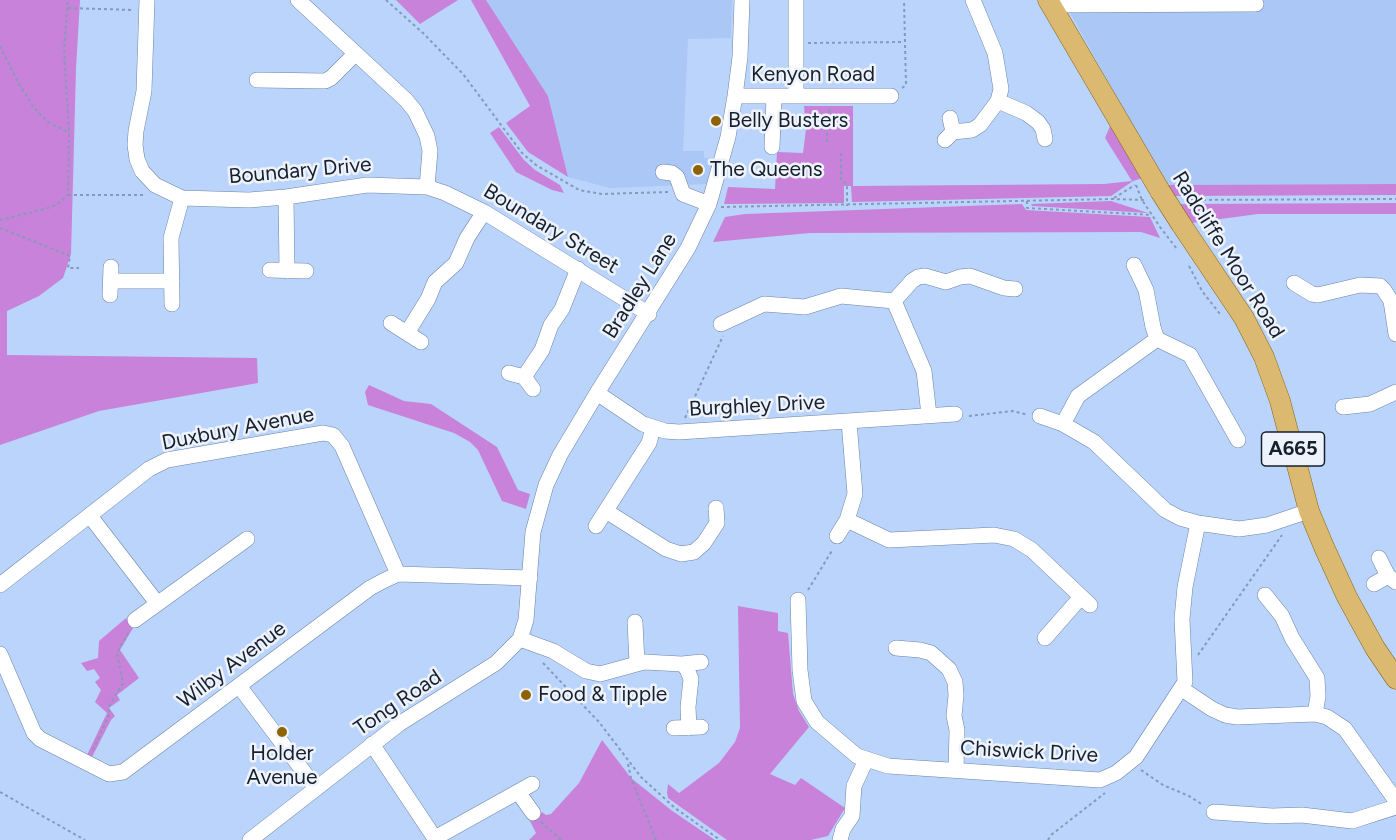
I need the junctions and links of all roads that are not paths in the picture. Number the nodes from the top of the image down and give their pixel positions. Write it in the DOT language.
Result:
graph roads {
  1 [pos="298,0"];
  2 [pos="742,0"];
  3 [pos="796,0"];
  4 [pos="973,0"];
  5 [pos="1049,2"];
  6 [pos="1082,2"];
  7 [pos="1231,2"];
  8 [pos="1256,4"];
  9 [pos="146,5"];
  10 [pos="355,54"];
  11 [pos="254,79"];
  12 [pos="735,96"];
  13 [pos="774,96"];
  14 [pos="796,96"];
  15 [pos="891,96"];
  16 [pos="998,101"];
  17 [pos="949,130"];
  18 [pos="1045,139"];
  19 [pos="772,147"];
  20 [pos="663,172"];
  21 [pos="427,187"];
  22 [pos="286,197"];
  23 [pos="182,198"];
  24 [pos="709,204"];
  25 [pos="484,212"];
  26 [pos="1134,265"];
  27 [pos="578,269"];
  28 [pos="270,270"];
  29 [pos="287,271"];
  30 [pos="306,271"];
  31 [pos="111,281"];
  32 [pos="171,281"];
  33 [pos="1294,284"];
  34 [pos="1015,289"];
  35 [pos="894,301"];
  36 [pos="172,304"];
  37 [pos="649,314"];
  38 [pos="391,323"];
  39 [pos="725,323"];
  40 [pos="407,333"];
  41 [pos="1396,334"];
  42 [pos="1157,339"];
  43 [pos="421,342"];
  44 [pos="509,373"];
  45 [pos="1396,392"];
  46 [pos="597,393"];
  47 [pos="1343,407"];
  48 [pos="955,414"];
  49 [pos="929,415"];
  50 [pos="1040,416"];
  51 [pos="849,422"];
  52 [pos="1063,424"];
  53 [pos="653,428"];
  54 [pos="1238,440"];
  55 [pos="716,508"];
  56 [pos="606,511"];
  57 [pos="1309,511"];
  58 [pos="90,516"];
  59 [pos="847,520"];
  60 [pos="1198,523"];
  61 [pos="596,526"];
  62 [pos="837,536"];
  63 [pos="247,538"];
  64 [pos="1379,558"];
  65 [pos="398,574"];
  66 [pos="530,578"];
  67 [pos="1392,579"];
  68 [pos="1374,584"];
  69 [pos="0,585"];
  70 [pos="1265,595"];
  71 [pos="798,600"];
  72 [pos="157,603"];
  73 [pos="135,620"];
  74 [pos="635,622"];
  75 [pos="520,639"];
  76 [pos="1043,641"];
  77 [pos="896,648"];
  78 [pos="0,654"];
  79 [pos="637,663"];
  80 [pos="701,663"];
  81 [pos="682,664"];
  82 [pos="3,672"];
  83 [pos="1396,679"];
  84 [pos="239,686"];
  85 [pos="1182,689"];
  86 [pos="1315,714"];
  87 [pos="688,728"];
  88 [pos="372,744"];
  89 [pos="866,760"];
  90 [pos="956,770"];
  91 [pos="316,788"];
  92 [pos="1396,801"];
  93 [pos="1396,807"];
  94 [pos="1214,812"];
  95 [pos="533,813"];
  96 [pos="436,839"];
  97 [pos="250,840"];
  98 [pos="840,840"];
  1 -- 10 [label="street"];
  2 -- 12 [label="street, Bradley Lane"];
  3 -- 14 [label="street"];
  4 -- 16 [label="street"];
  5 -- 6 [label="street"];
  5 -- 57 [label="main road, Radcliffe Moor Road / A665, bridge"];
  6 -- 7 [label="street"];
  7 -- 8 [label="street"];
  9 -- 23 [label="street, Boundary Drive"];
  10 -- 11 [label="street"];
  10 -- 21 [label="street"];
  12 -- 13 [label="street, Kenyon Road"];
  12 -- 24 [label="street, Bradley Lane"];
  13 -- 14 [label="street, Kenyon Road"];
  13 -- 19 [label="street"];
  14 -- 15 [label="street, Kenyon Road"];
  16 -- 17 [label="street"];
  16 -- 18 [label="street"];
  20 -- 24 [label="street"];
  21 -- 22 [label="street, Boundary Drive"];
  21 -- 25 [label="street, Boundary Street"];
  22 -- 23 [label="street, Boundary Drive"];
  22 -- 29 [label="street"];
  23 -- 32 [label="street"];
  24 -- 37 [label="street, Bradley Lane"];
  25 -- 27 [label="street, Boundary Street"];
  25 -- 40 [label="street"];
  26 -- 42 [label="street"];
  27 -- 37 [label="street, Boundary Street"];
  27 -- 44 [label="street"];
  28 -- 29 [label="street"];
  29 -- 30 [label="street"];
  31 -- 32 [label="street"];
  32 -- 36 [label="street"];
  33 -- 41 [label="street"];
  34 -- 35 [label="street"];
  35 -- 39 [label="street"];
  35 -- 49 [label="street"];
  37 -- 46 [label="street, Bradley Lane"];
  38 -- 40 [label="street"];
  40 -- 43 [label="street"];
  42 -- 52 [label="street"];
  42 -- 54 [label="street"];
  45 -- 47 [label="street"];
  46 -- 53 [label="street, Burghley Drive"];
  46 -- 66 [label="street, Bradley Lane"];
  48 -- 49 [label="street, Burghley Drive"];
  49 -- 51 [label="street, Burghley Drive"];
  50 -- 52 [label="street"];
  51 -- 53 [label="street, Burghley Drive"];
  51 -- 59 [label="street"];
  52 -- 60 [label="street"];
  53 -- 56 [label="street"];
  55 -- 56 [label="street"];
  56 -- 61 [label="street"];
  57 -- 60 [label="street"];
  57 -- 83 [label="main road, Radcliffe Moor Road / A665"];
  58 -- 65 [label="street, Duxbury Avenue"];
  58 -- 69 [label="street, Duxbury Avenue"];
  58 -- 72 [label="street"];
  59 -- 62 [label="street"];
  59 -- 76 [label="street"];
  60 -- 85 [label="street"];
  63 -- 72 [label="street"];
  64 -- 67 [label="street"];
  65 -- 66 [label="street, Wilby Avenue"];
  65 -- 84 [label="street, Wilby Avenue"];
  66 -- 75 [label="street"];
  67 -- 68 [label="street"];
  70 -- 86 [label="street"];
  71 -- 89 [label="street, Chiswick Drive"];
  72 -- 73 [label="street"];
  74 -- 79 [label="street"];
  75 -- 79 [label="street"];
  75 -- 88 [label="street, Tong Road"];
  77 -- 90 [label="street"];
  78 -- 82 [label="street"];
  79 -- 81 [label="street"];
  80 -- 81 [label="street"];
  81 -- 87 [label="street"];
  82 -- 84 [label="street, Wilby Avenue"];
  84 -- 91 [label="street"];
  85 -- 86 [label="street"];
  85 -- 90 [label="street, Chiswick Drive"];
  86 -- 92 [label="street"];
  88 -- 91 [label="street, Tong Road"];
  88 -- 96 [label="street"];
  89 -- 90 [label="street, Chiswick Drive"];
  89 -- 98 [label="street"];
  91 -- 97 [label="street, Tong Road"];
  93 -- 94 [label="street"];
  95 -- 96 [label="street"];
}
